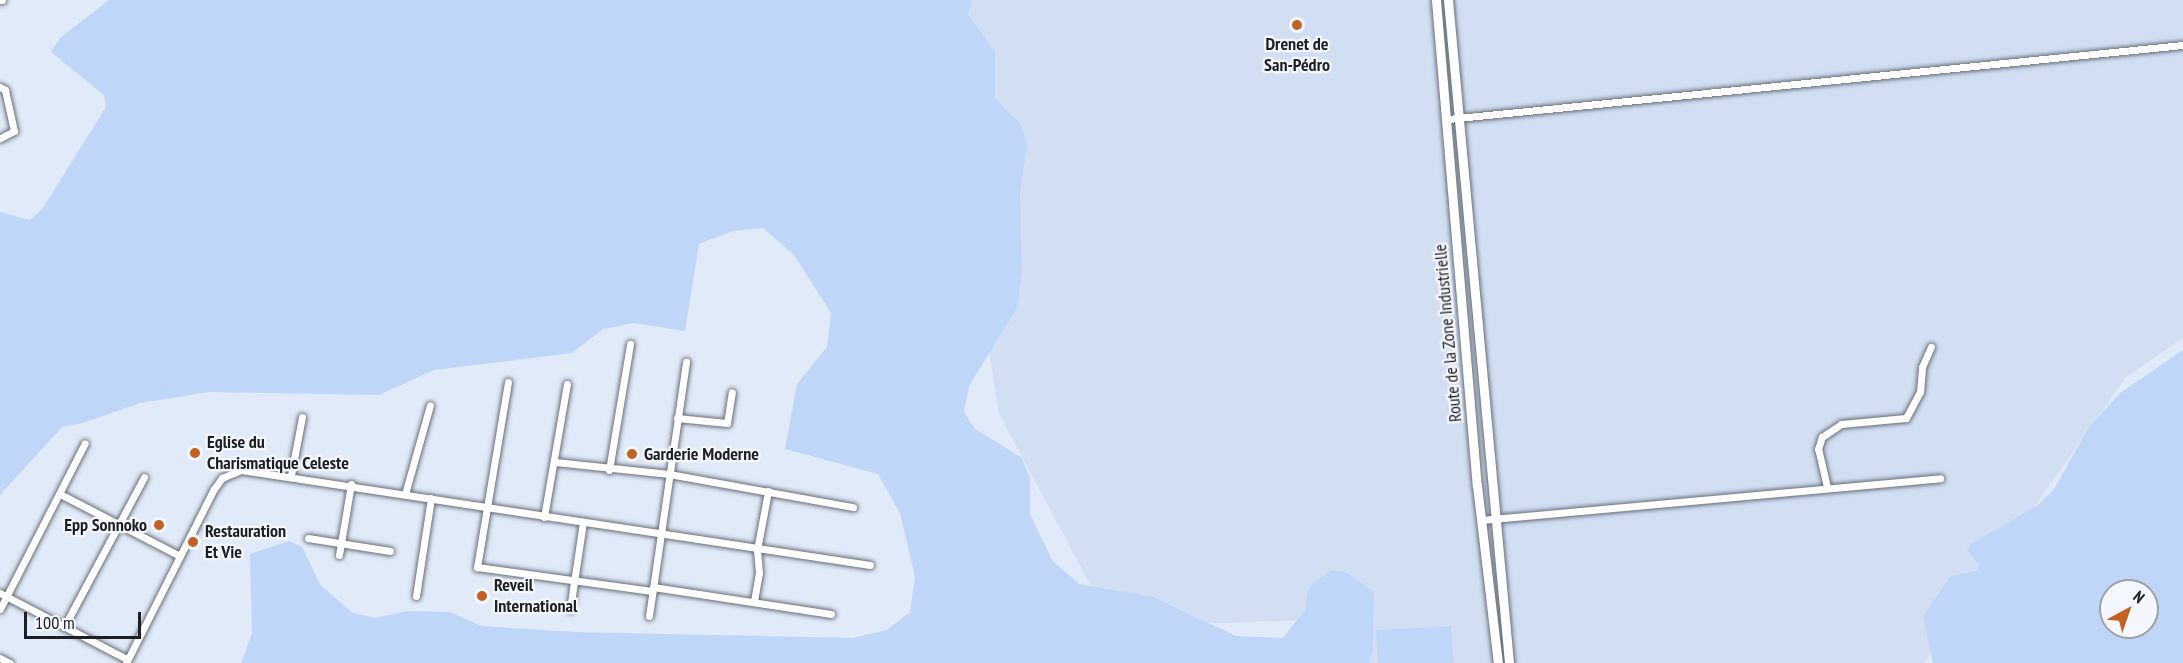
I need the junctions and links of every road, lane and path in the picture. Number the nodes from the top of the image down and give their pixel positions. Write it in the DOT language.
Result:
graph roads {
  1 [pos="1436,0"];
  2 [pos="1448,0"];
  3 [pos="2183,45"];
  4 [pos="0,87"];
  5 [pos="1461,118"];
  6 [pos="1448,119"];
  7 [pos="0,138"];
  8 [pos="630,344"];
  9 [pos="1931,347"];
  10 [pos="686,362"];
  11 [pos="508,382"];
  12 [pos="567,384"];
  13 [pos="732,392"];
  14 [pos="430,405"];
  15 [pos="302,417"];
  16 [pos="677,418"];
  17 [pos="85,443"];
  18 [pos="555,462"];
  19 [pos="609,470"];
  20 [pos="669,474"];
  21 [pos="291,475"];
  22 [pos="144,477"];
  23 [pos="1940,478"];
  24 [pos="351,484"];
  25 [pos="1827,487"];
  26 [pos="768,491"];
  27 [pos="60,494"];
  28 [pos="405,494"];
  29 [pos="431,498"];
  30 [pos="488,507"];
  31 [pos="853,507"];
  32 [pos="544,517"];
  33 [pos="1497,519"];
  34 [pos="1482,520"];
  35 [pos="583,522"];
  36 [pos="119,525"];
  37 [pos="660,535"];
  38 [pos="308,538"];
  39 [pos="341,543"];
  40 [pos="757,550"];
  41 [pos="390,551"];
  42 [pos="339,555"];
  43 [pos="180,556"];
  44 [pos="870,566"];
  45 [pos="575,580"];
  46 [pos="652,589"];
  47 [pos="3,595"];
  48 [pos="416,596"];
  49 [pos="753,601"];
  50 [pos="0,609"];
  51 [pos="570,609"];
  52 [pos="831,614"];
  53 [pos="649,616"];
  54 [pos="64,627"];
  55 [pos="0,658"];
  56 [pos="126,661"];
  57 [pos="10,663"];
  58 [pos="1498,663"];
  59 [pos="1509,663"];
  1 -- 6 [label="main road, Route de la Zone Industrielle"];
  2 -- 5 [label="main road, Route de la Zone Industrielle"];
  3 -- 5 [label="street"];
  4 -- 7 [label="street"];
  5 -- 6 [label="street"];
  5 -- 33 [label="main road, Route de la Zone Industrielle"];
  6 -- 34 [label="main road, Route de la Zone Industrielle"];
  8 -- 19 [label="street"];
  9 -- 25 [label="street"];
  10 -- 16 [label="street"];
  11 -- 30 [label="street"];
  12 -- 18 [label="street"];
  13 -- 16 [label="street"];
  14 -- 28 [label="street"];
  15 -- 21 [label="street"];
  16 -- 20 [label="street"];
  17 -- 27 [label="street"];
  18 -- 19 [label="street"];
  18 -- 32 [label="street"];
  19 -- 20 [label="street"];
  20 -- 26 [label="street"];
  20 -- 37 [label="street"];
  21 -- 24 [label="street"];
  21 -- 43 [label="street"];
  22 -- 36 [label="street"];
  23 -- 25 [label="street"];
  24 -- 28 [label="street"];
  24 -- 39 [label="street"];
  25 -- 33 [label="street"];
  26 -- 31 [label="street"];
  26 -- 40 [label="street"];
  27 -- 36 [label="street"];
  27 -- 47 [label="street"];
  28 -- 29 [label="street"];
  29 -- 30 [label="street"];
  29 -- 48 [label="street"];
  30 -- 32 [label="street"];
  30 -- 45 [label="street"];
  32 -- 35 [label="street"];
  33 -- 34 [label="street"];
  33 -- 59 [label="main road, Route de la Zone Industrielle"];
  34 -- 58 [label="main road, Route de la Zone Industrielle"];
  35 -- 37 [label="street"];
  35 -- 45 [label="street"];
  36 -- 43 [label="street"];
  36 -- 54 [label="street"];
  37 -- 40 [label="street"];
  37 -- 46 [label="street"];
  38 -- 39 [label="street"];
  39 -- 41 [label="street"];
  39 -- 42 [label="street"];
  40 -- 44 [label="street"];
  40 -- 49 [label="street"];
  43 -- 56 [label="street"];
  45 -- 46 [label="street"];
  45 -- 51 [label="street"];
  46 -- 49 [label="street"];
  46 -- 53 [label="street"];
  47 -- 50 [label="street"];
  47 -- 54 [label="street"];
  49 -- 52 [label="street"];
  54 -- 56 [label="street"];
  55 -- 57 [label="street"];
}
